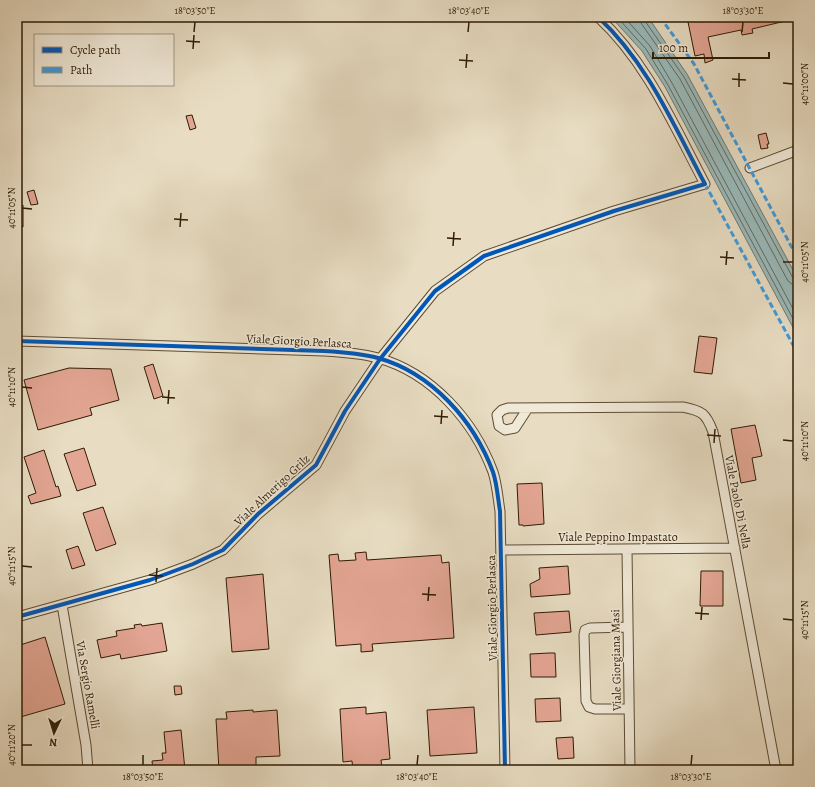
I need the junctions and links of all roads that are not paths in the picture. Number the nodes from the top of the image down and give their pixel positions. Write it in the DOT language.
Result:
graph roads {
  1 [pos="598,17"];
  2 [pos="798,150"];
  3 [pos="750,168"];
  4 [pos="17,341"];
  5 [pos="380,359"];
  6 [pos="528,408"];
  7 [pos="735,548"];
  8 [pos="627,549"];
  9 [pos="501,550"];
  10 [pos="62,605"];
  11 [pos="17,617"];
  12 [pos="628,627"];
  13 [pos="629,709"];
  14 [pos="88,770"];
  15 [pos="505,770"];
  16 [pos="630,770"];
  17 [pos="776,770"];
  1 -- 5 [label="street, Viale Almerigo Grilz"];
  2 -- 3 [label="street"];
  4 -- 5 [label="street, Viale Giorgio Perlasca"];
  5 -- 9 [label="street, Viale Giorgio Perlasca"];
  5 -- 10 [label="street, Viale Almerigo Grilz"];
  6 -- 7 [label="street, Viale Paolo Di Nella"];
  7 -- 8 [label="street, Viale Peppino Impastato"];
  7 -- 17 [label="street, Viale Paolo Di Nella"];
  8 -- 9 [label="street, Viale Peppino Impastato"];
  8 -- 12 [label="street, Viale Giorgiana Masi"];
  9 -- 15 [label="street, Viale Giorgio Perlasca"];
  10 -- 11 [label="street, Viale Almerigo Grilz"];
  10 -- 14 [label="street, Via Sergio Ramelli"];
  12 -- 13 [label="street, Viale Giorgiana Masi"];
  12 -- 13 [label="street"];
  13 -- 16 [label="street, Viale Giorgiana Masi"];
}
